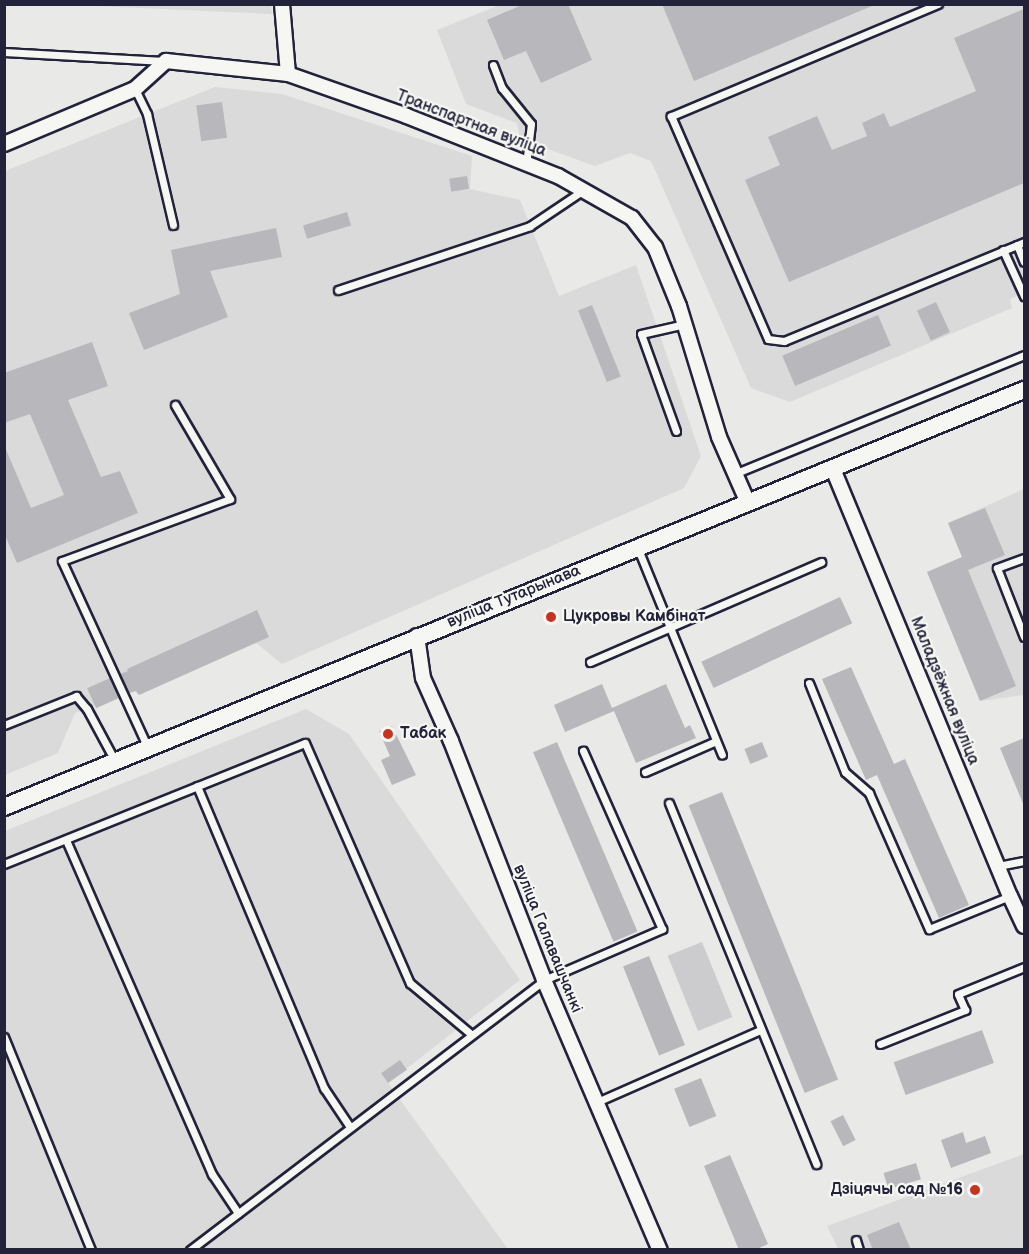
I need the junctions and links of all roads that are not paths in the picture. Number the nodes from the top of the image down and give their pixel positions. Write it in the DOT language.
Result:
graph roads {
  1 [pos="282,4"];
  2 [pos="938,4"];
  3 [pos="4,52"];
  4 [pos="166,61"];
  5 [pos="494,65"];
  6 [pos="288,74"];
  7 [pos="135,89"];
  8 [pos="4,144"];
  9 [pos="526,163"];
  10 [pos="584,189"];
  11 [pos="173,225"];
  12 [pos="1024,242"];
  13 [pos="1017,245"];
  14 [pos="1003,250"];
  15 [pos="1024,262"];
  16 [pos="338,290"];
  17 [pos="1024,296"];
  18 [pos="685,324"];
  19 [pos="1024,355"];
  20 [pos="1024,390"];
  21 [pos="175,405"];
  22 [pos="676,431"];
  23 [pos="834,469"];
  24 [pos="734,474"];
  25 [pos="748,503"];
  26 [pos="638,548"];
  27 [pos="1024,558"];
  28 [pos="821,562"];
  29 [pos="670,628"];
  30 [pos="417,636"];
  31 [pos="1024,637"];
  32 [pos="590,662"];
  33 [pos="809,683"];
  34 [pos="4,725"];
  35 [pos="716,741"];
  36 [pos="148,748"];
  37 [pos="584,751"];
  38 [pos="722,755"];
  39 [pos="115,761"];
  40 [pos="645,772"];
  41 [pos="197,786"];
  42 [pos="669,803"];
  43 [pos="4,807"];
  44 [pos="66,840"];
  45 [pos="1024,861"];
  46 [pos="4,864"];
  47 [pos="998,866"];
  48 [pos="1010,896"];
  49 [pos="1024,926"];
  50 [pos="1024,967"];
  51 [pos="544,980"];
  52 [pos="760,1030"];
  53 [pos="471,1034"];
  54 [pos="4,1037"];
  55 [pos="880,1044"];
  56 [pos="597,1102"];
  57 [pos="350,1127"];
  58 [pos="816,1164"];
  59 [pos="238,1213"];
  60 [pos="856,1240"];
  61 [pos="91,1250"];
  62 [pos="190,1250"];
  63 [pos="660,1250"];
  64 [pos="860,1250"];
  1 -- 6 [label="street"];
  2 -- 14 [label="lane"];
  3 -- 4 [label="lane"];
  4 -- 6 [label="street, Транспартная вуліца"];
  4 -- 7 [label="street"];
  5 -- 9 [label="lane"];
  6 -- 9 [label="street, Транспартная вуліца"];
  7 -- 8 [label="street"];
  7 -- 11 [label="lane"];
  9 -- 10 [label="street, Транспартная вуліца"];
  10 -- 16 [label="lane"];
  10 -- 18 [label="street, Транспартная вуліца"];
  12 -- 13 [label="lane"];
  13 -- 14 [label="lane"];
  13 -- 15 [label="lane"];
  14 -- 17 [label="lane"];
  18 -- 22 [label="lane"];
  18 -- 24 [label="street, Транспартная вуліца"];
  19 -- 24 [label="lane"];
  20 -- 23 [label="street, вуліца Тутарынава"];
  21 -- 36 [label="lane"];
  23 -- 25 [label="street, вуліца Тутарынава"];
  23 -- 47 [label="street, Маладзёжная вуліца"];
  24 -- 25 [label="street, Транспартная вуліца"];
  25 -- 26 [label="street, вуліца Тутарынава"];
  26 -- 29 [label="lane"];
  26 -- 30 [label="street, вуліца Тутарынава"];
  27 -- 31 [label="lane"];
  28 -- 29 [label="lane"];
  29 -- 32 [label="lane"];
  29 -- 35 [label="lane"];
  30 -- 36 [label="street, вуліца Тутарынава"];
  30 -- 51 [label="street, вуліца Галавашчанкі"];
  33 -- 48 [label="lane"];
  34 -- 39 [label="lane"];
  35 -- 38 [label="lane"];
  35 -- 40 [label="lane"];
  36 -- 39 [label="street, вуліца Тутарынава"];
  37 -- 51 [label="lane"];
  39 -- 43 [label="street, вуліца Тутарынава"];
  41 -- 44 [label="lane"];
  41 -- 53 [label="lane"];
  41 -- 57 [label="lane"];
  42 -- 52 [label="lane"];
  44 -- 46 [label="lane"];
  44 -- 59 [label="lane"];
  45 -- 47 [label="lane"];
  47 -- 48 [label="street, Маладзёжная вуліца"];
  48 -- 49 [label="street, Маладзёжная вуліца"];
  50 -- 55 [label="lane"];
  51 -- 53 [label="lane"];
  51 -- 56 [label="street, вуліца Галавашчанкі"];
  52 -- 56 [label="lane"];
  52 -- 58 [label="lane"];
  53 -- 57 [label="lane"];
  54 -- 61 [label="lane"];
  56 -- 63 [label="street, вуліца Галавашчанкі"];
  57 -- 59 [label="lane"];
  59 -- 62 [label="lane"];
  60 -- 64 [label="lane"];
}
